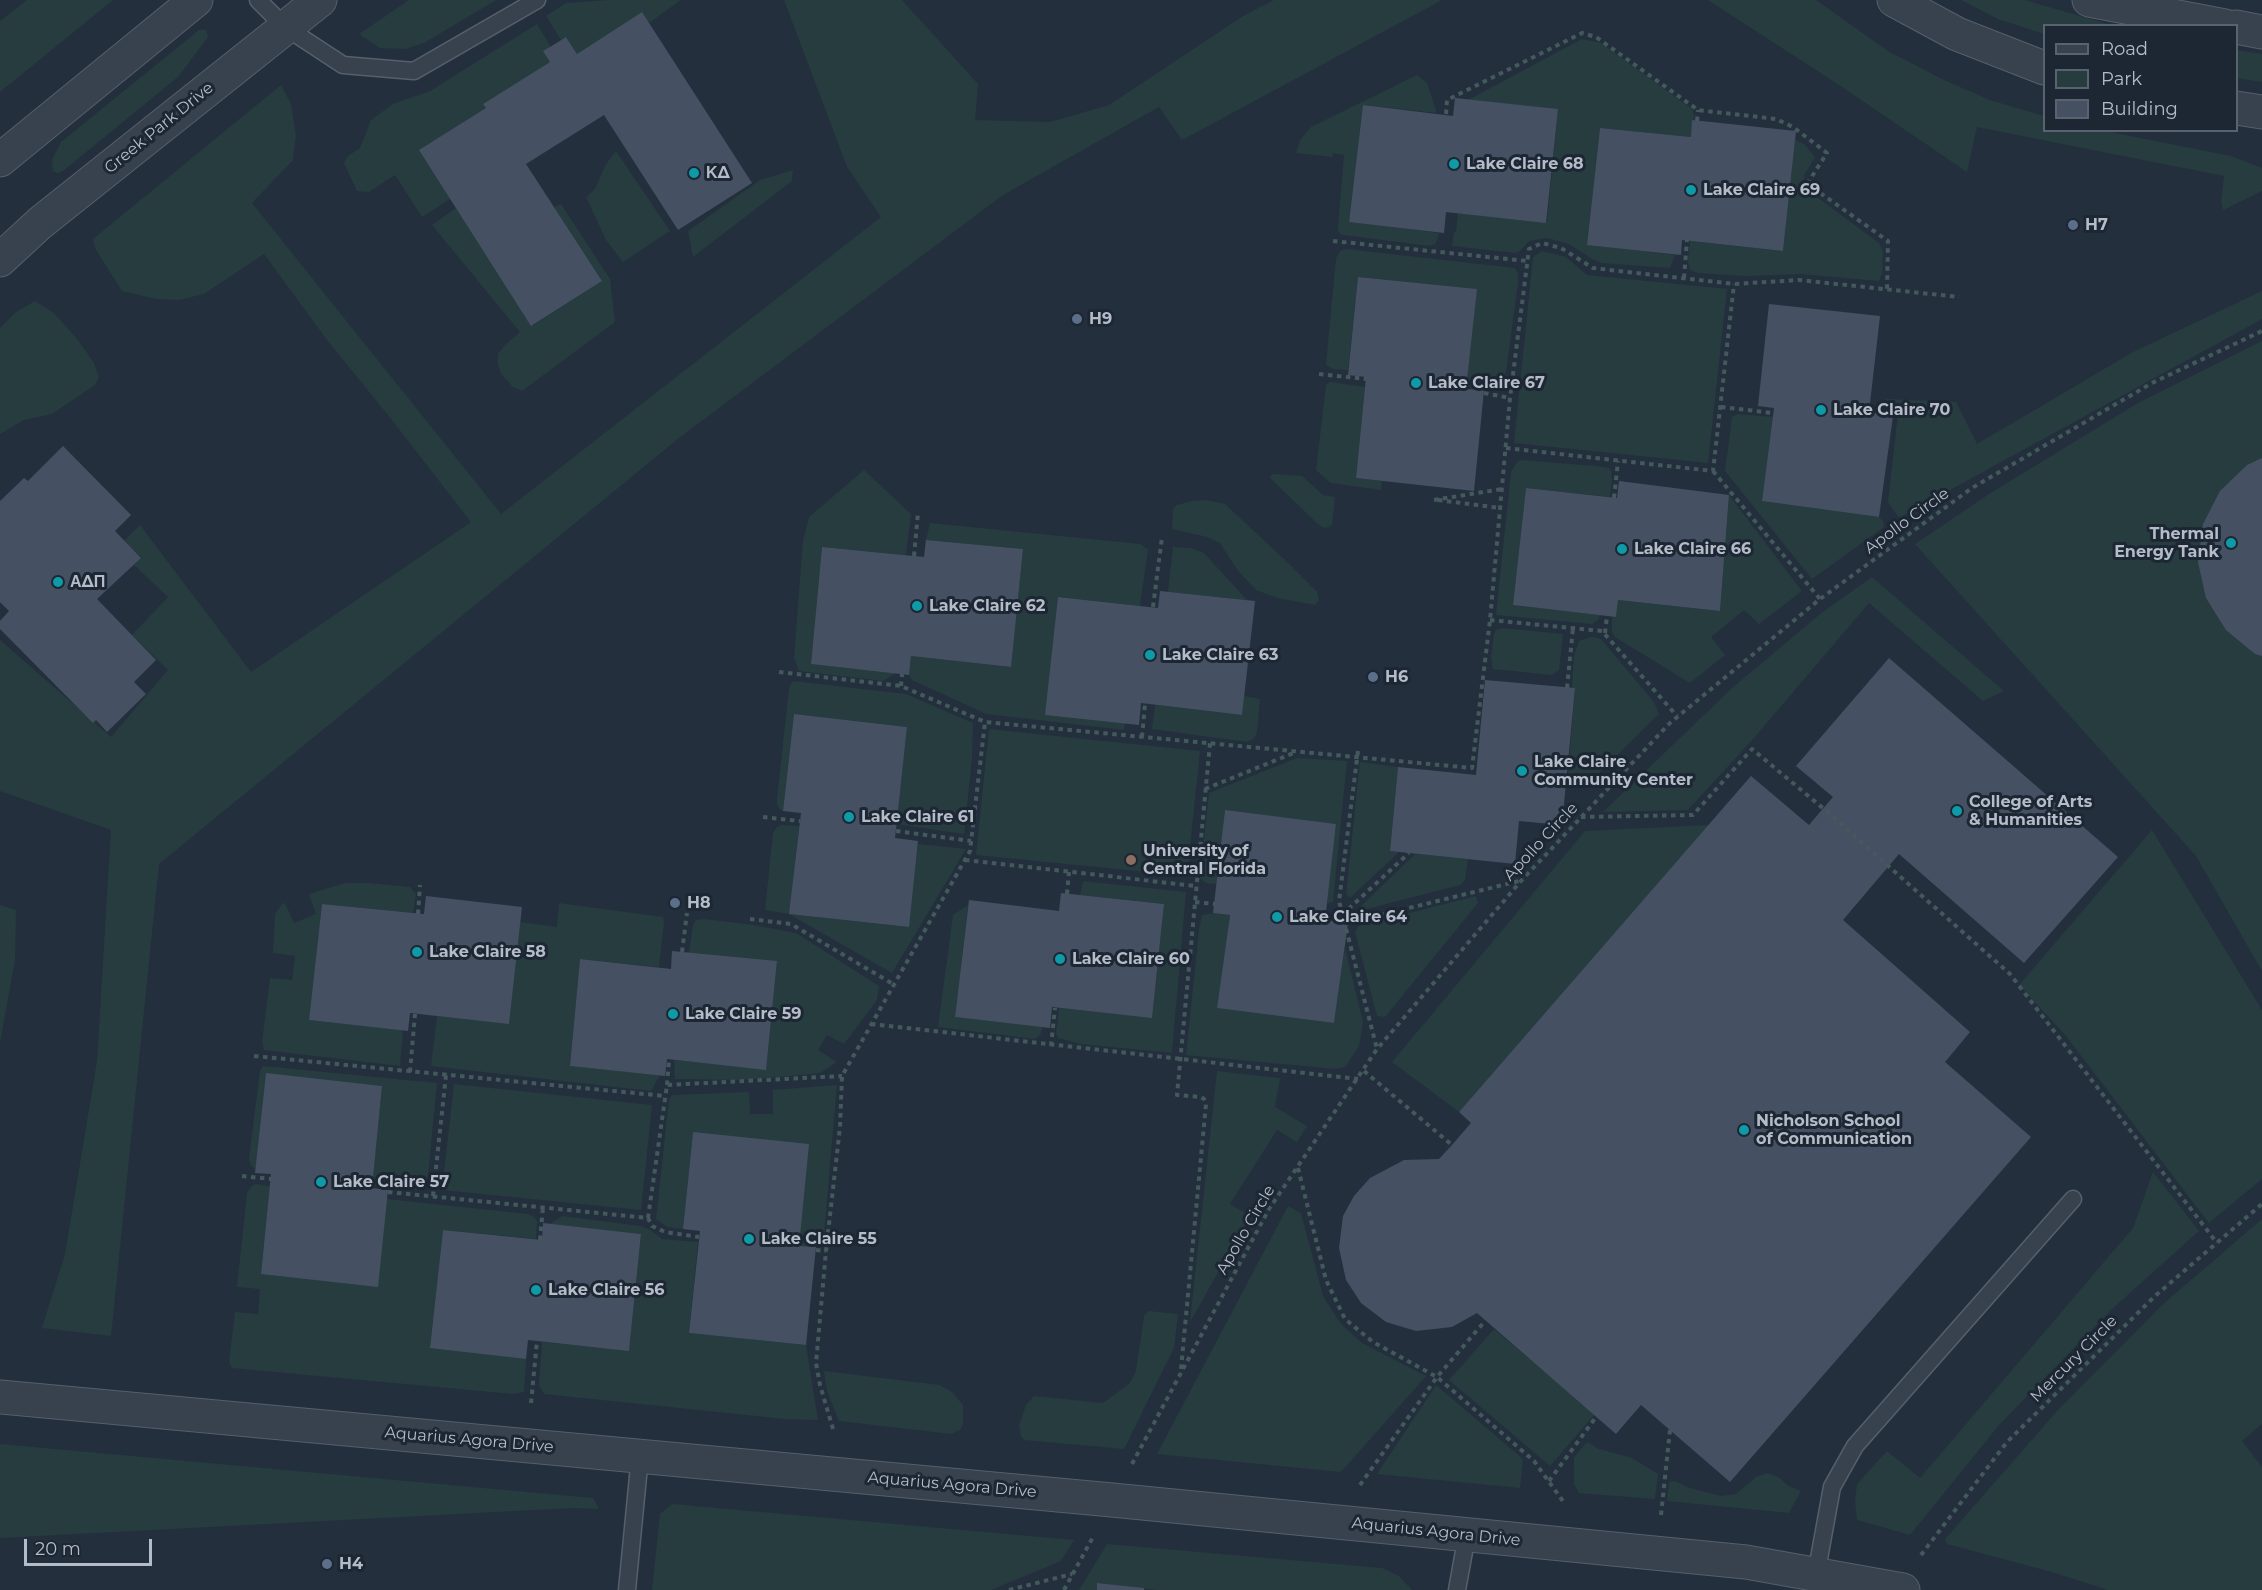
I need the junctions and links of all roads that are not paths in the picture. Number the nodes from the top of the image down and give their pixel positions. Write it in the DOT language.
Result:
graph roads {
  1 [pos="196,0"];
  2 [pos="258,0"];
  3 [pos="320,0"];
  4 [pos="537,0"];
  5 [pos="1894,0"];
  6 [pos="2088,0"];
  7 [pos="2214,24"];
  8 [pos="285,27"];
  9 [pos="2238,27"];
  10 [pos="2262,32"];
  11 [pos="2043,68"];
  12 [pos="2238,108"];
  13 [pos="2262,112"];
  14 [pos="2238,118"];
  15 [pos="2262,129"];
  16 [pos="0,159"];
  17 [pos="0,260"];
  18 [pos="2073,1199"];
  19 [pos="0,1396"];
  20 [pos="640,1456"];
  21 [pos="1467,1535"];
  22 [pos="1816,1575"];
  23 [pos="627,1590"];
  24 [pos="1457,1590"];
  25 [pos="1903,1590"];
  1 -- 16 [label="street"];
  2 -- 8 [label="lane"];
  3 -- 8 [label="street, Greek Park Drive"];
  4 -- 8 [label="lane"];
  5 -- 11 [label="street"];
  6 -- 7 [label="street"];
  8 -- 17 [label="street, Greek Park Drive"];
  9 -- 10 [label="street"];
  12 -- 13 [label="street"];
  14 -- 15 [label="lane"];
  18 -- 22 [label="lane"];
  19 -- 20 [label="street, Aquarius Agora Drive"];
  20 -- 21 [label="street, Aquarius Agora Drive"];
  20 -- 23 [label="lane"];
  21 -- 22 [label="street, Aquarius Agora Drive"];
  21 -- 24 [label="lane"];
  22 -- 25 [label="street, Aquarius Agora Drive"];
}
